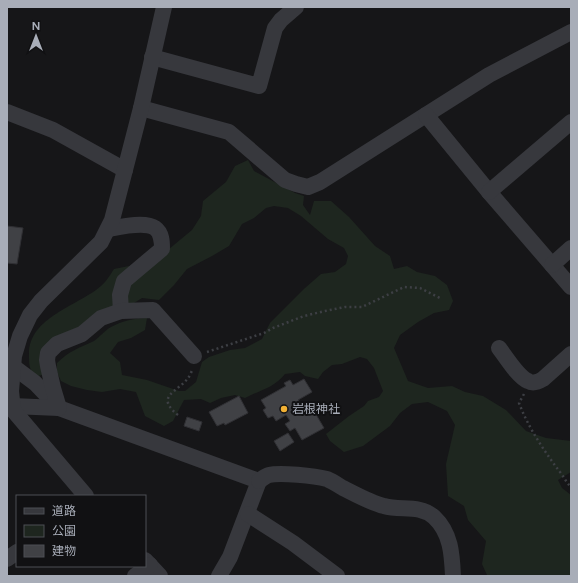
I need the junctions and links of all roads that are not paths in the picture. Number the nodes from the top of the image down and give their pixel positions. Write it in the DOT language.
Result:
graph roads {
  1 [pos="164,7"];
  2 [pos="296,7"];
  3 [pos="571,32"];
  4 [pos="152,58"];
  5 [pos="141,108"];
  6 [pos="7,112"];
  7 [pos="426,115"];
  8 [pos="571,122"];
  9 [pos="125,170"];
  10 [pos="488,192"];
  11 [pos="108,229"];
  12 [pos="571,248"];
  13 [pos="552,265"];
  14 [pos="571,287"];
  15 [pos="121,311"];
  16 [pos="499,348"];
  17 [pos="571,354"];
  18 [pos="194,356"];
  19 [pos="10,364"];
  20 [pos="12,406"];
  21 [pos="59,408"];
  22 [pos="259,481"];
  23 [pos="85,495"];
  24 [pos="248,514"];
  25 [pos="16,553"];
  26 [pos="7,559"];
  27 [pos="151,567"];
  28 [pos="135,576"];
  29 [pos="219,576"];
  30 [pos="337,576"];
  31 [pos="453,576"];
  1 -- 4 [label="street"];
  2 -- 4 [label="street"];
  3 -- 7 [label="street"];
  4 -- 5 [label="street"];
  5 -- 7 [label="street"];
  5 -- 9 [label="street"];
  6 -- 9 [label="street"];
  7 -- 10 [label="street"];
  8 -- 10 [label="street"];
  9 -- 11 [label="street"];
  10 -- 13 [label="street"];
  11 -- 15 [label="street"];
  11 -- 19 [label="street"];
  12 -- 13 [label="street"];
  13 -- 14 [label="street"];
  15 -- 18 [label="street"];
  15 -- 21 [label="street"];
  16 -- 17 [label="street"];
  19 -- 20 [label="street"];
  19 -- 21 [label="street"];
  20 -- 21 [label="street"];
  20 -- 23 [label="street"];
  21 -- 22 [label="street"];
  22 -- 24 [label="street"];
  22 -- 31 [label="street"];
  24 -- 29 [label="street"];
  24 -- 30 [label="street"];
  25 -- 26 [label="street"];
  27 -- 28 [label="street"];
}
